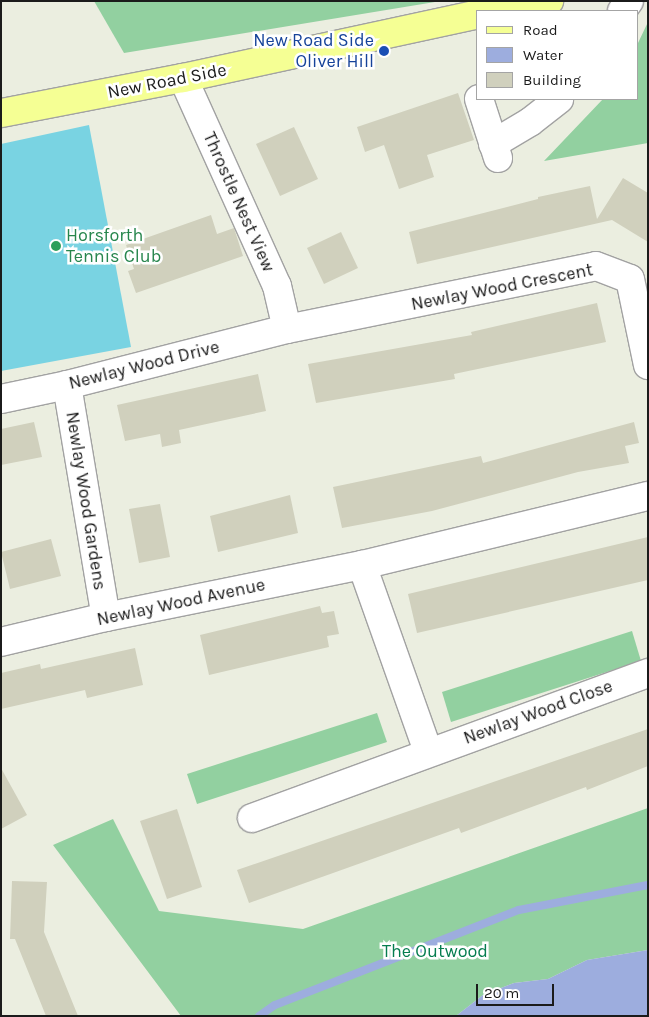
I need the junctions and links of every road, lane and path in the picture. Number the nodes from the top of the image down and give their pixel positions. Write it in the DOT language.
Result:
graph roads {
  1 [pos="549,1"];
  2 [pos="477,10"];
  3 [pos="479,10"];
  4 [pos="183,78"];
  5 [pos="480,100"];
  6 [pos="557,100"];
  7 [pos="1,112"];
  8 [pos="287,329"];
  9 [pos="648,364"];
  10 [pos="67,386"];
  11 [pos="1,399"];
  12 [pos="648,496"];
  13 [pos="362,565"];
  14 [pos="106,616"];
  15 [pos="1,642"];
  16 [pos="648,673"];
  17 [pos="428,751"];
  18 [pos="252,818"];
  1 -- 3 [label="main road, New Road Side"];
  2 -- 4 [label="main road, New Road Side"];
  4 -- 7 [label="main road, New Road Side"];
  4 -- 8 [label="street, Throstle Nest View"];
  5 -- 6 [label="street"];
  8 -- 9 [label="street, Newlay Wood Crescent"];
  8 -- 10 [label="street, Newlay Wood Drive"];
  10 -- 11 [label="street, Newlay Wood Drive"];
  10 -- 14 [label="street, Newlay Wood Gardens"];
  12 -- 13 [label="street"];
  13 -- 14 [label="street, Newlay Wood Avenue"];
  13 -- 17 [label="street"];
  14 -- 15 [label="street, Newlay Wood Avenue"];
  16 -- 17 [label="street, Newlay Wood Close"];
  17 -- 18 [label="street, Newlay Wood Close"];
}
